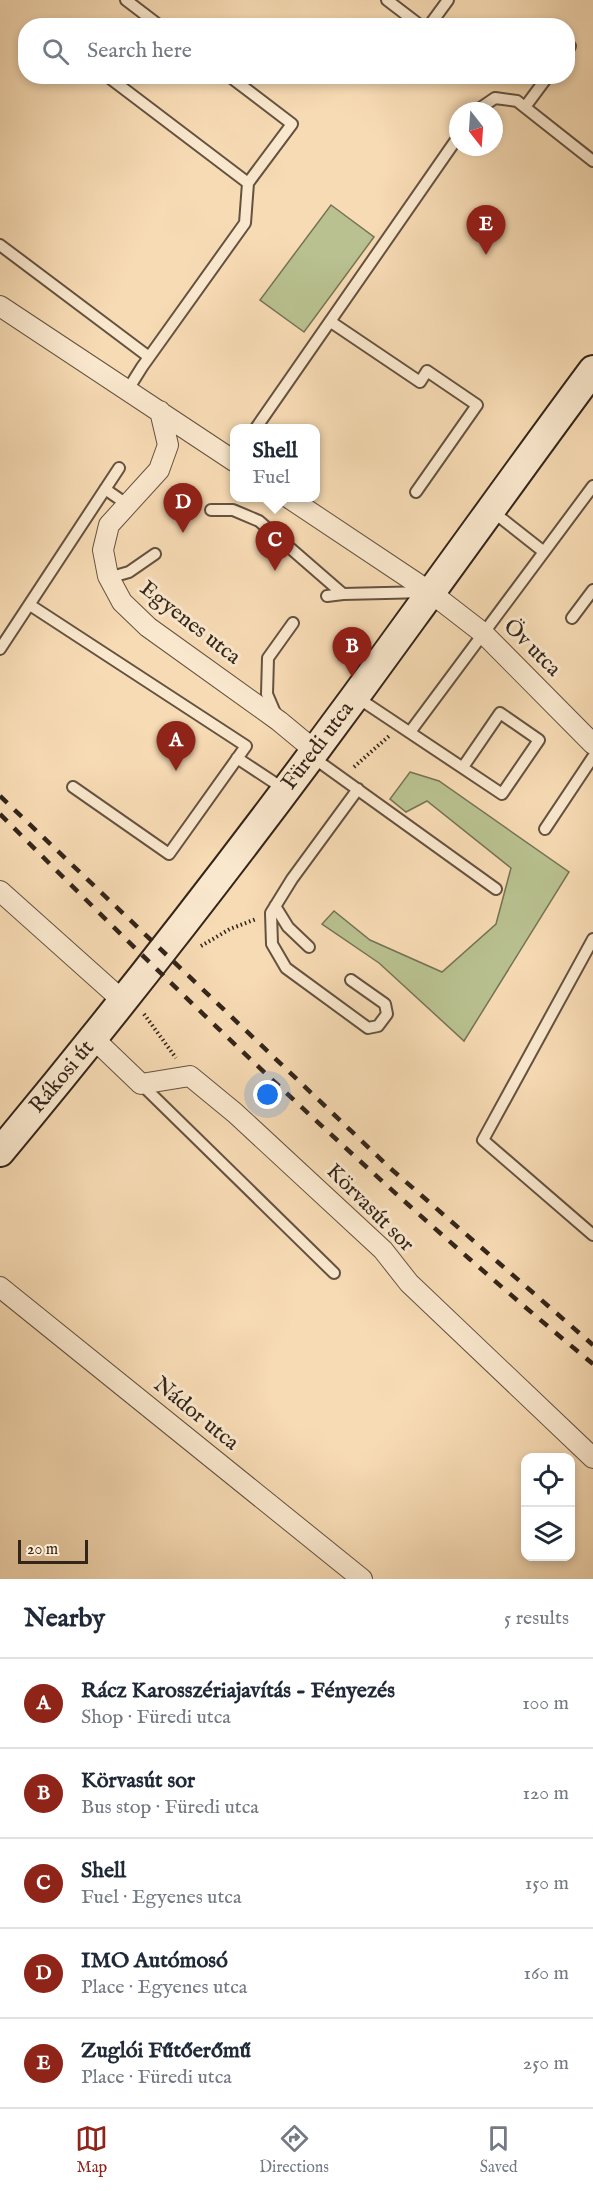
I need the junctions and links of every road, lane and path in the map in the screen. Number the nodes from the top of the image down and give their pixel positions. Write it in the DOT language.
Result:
graph roads {
  1 [pos="126,0"];
  2 [pos="387,0"];
  3 [pos="448,0"];
  4 [pos="143,18"];
  5 [pos="411,18"];
  6 [pos="435,18"];
  7 [pos="117,84"];
  8 [pos="239,84"];
  9 [pos="542,84"];
  10 [pos="489,102"];
  11 [pos="525,107"];
  12 [pos="449,150"];
  13 [pos="593,161"];
  14 [pos="248,183"];
  15 [pos="0,245"];
  16 [pos="0,306"];
  17 [pos="331,322"];
  18 [pos="149,357"];
  19 [pos="593,370"];
  20 [pos="127,391"];
  21 [pos="160,411"];
  22 [pos="260,424"];
  23 [pos="230,457"];
  24 [pos="119,468"];
  25 [pos="593,486"];
  26 [pos="105,489"];
  27 [pos="416,492"];
  28 [pos="295,502"];
  29 [pos="128,505"];
  30 [pos="489,509"];
  31 [pos="211,510"];
  32 [pos="544,552"];
  33 [pos="155,554"];
  34 [pos="108,578"];
  35 [pos="593,590"];
  36 [pos="430,592"];
  37 [pos="343,594"];
  38 [pos="327,596"];
  39 [pos="30,605"];
  40 [pos="572,618"];
  41 [pos="293,623"];
  42 [pos="483,633"];
  43 [pos="0,649"];
  44 [pos="355,696"];
  45 [pos="279,721"];
  46 [pos="405,729"];
  47 [pos="593,744"];
  48 [pos="312,752"];
  49 [pos="593,757"];
  50 [pos="237,758"];
  51 [pos="463,767"];
  52 [pos="342,778"];
  53 [pos="73,787"];
  54 [pos="357,789"];
  55 [pos="285,790"];
  56 [pos="544,829"];
  57 [pos="496,889"];
  58 [pos="0,891"];
  59 [pos="273,909"];
  60 [pos="593,939"];
  61 [pos="170,942"];
  62 [pos="309,947"];
  63 [pos="351,980"];
  64 [pos="126,997"];
  65 [pos="94,1039"];
  66 [pos="190,1076"];
  67 [pos="141,1084"];
  68 [pos="0,1152"];
  69 [pos="593,1235"];
  70 [pos="334,1273"];
  71 [pos="0,1287"];
  72 [pos="593,1458"];
  73 [pos="362,1579"];
  1 -- 4 [label="lane"];
  2 -- 5 [label="lane"];
  3 -- 6 [label="lane"];
  7 -- 14 [label="lane"];
  8 -- 14 [label="lane"];
  9 -- 11 [label="lane"];
  10 -- 11 [label="lane"];
  11 -- 13 [label="lane"];
  12 -- 17 [label="lane"];
  14 -- 18 [label="lane"];
  15 -- 18 [label="lane"];
  16 -- 20 [label="street"];
  17 -- 22 [label="lane"];
  17 -- 27 [label="lane"];
  18 -- 20 [label="lane"];
  19 -- 30 [label="main road, Füredi utca"];
  20 -- 21 [label="street"];
  21 -- 23 [label="street"];
  21 -- 29 [label="street, Egyenes utca"];
  24 -- 26 [label="lane"];
  25 -- 32 [label="lane"];
  26 -- 29 [label="lane"];
  26 -- 39 [label="lane"];
  28 -- 36 [label="street"];
  29 -- 34 [label="street, Egyenes utca"];
  30 -- 32 [label="lane"];
  30 -- 36 [label="main road, Füredi utca"];
  31 -- 37 [label="lane"];
  32 -- 42 [label="lane"];
  33 -- 34 [label="lane"];
  34 -- 45 [label="street, Egyenes utca"];
  35 -- 40 [label="lane"];
  36 -- 37 [label="lane"];
  36 -- 42 [label="street, Öv utca"];
  36 -- 44 [label="main road, Füredi utca"];
  37 -- 38 [label="lane"];
  39 -- 43 [label="lane"];
  39 -- 50 [label="lane"];
  41 -- 45 [label="lane"];
  42 -- 46 [label="lane"];
  42 -- 47 [label="street, Öv utca"];
  44 -- 46 [label="lane"];
  44 -- 48 [label="main road, Füredi utca"];
  45 -- 48 [label="street, Egyenes utca"];
  46 -- 51 [label="lane"];
  46 -- 52 [label="path"];
  48 -- 52 [label="lane"];
  48 -- 55 [label="main road, Füredi utca"];
  49 -- 56 [label="lane"];
  50 -- 53 [label="lane"];
  50 -- 55 [label="lane"];
  51 -- 51 [label="lane"];
  52 -- 54 [label="lane"];
  54 -- 57 [label="lane"];
  54 -- 59 [label="lane"];
  55 -- 61 [label="main road, Füredi utca"];
  58 -- 64 [label="street"];
  59 -- 61 [label="path"];
  59 -- 62 [label="lane"];
  59 -- 63 [label="lane"];
  60 -- 69 [label="lane"];
  61 -- 64 [label="main road, Füredi utca"];
  64 -- 65 [label="main road, Rákosi út"];
  64 -- 66 [label="path"];
  65 -- 67 [label="street"];
  65 -- 68 [label="main road, Rákosi út"];
  66 -- 67 [label="street"];
  66 -- 72 [label="street, Körvasút sor"];
  67 -- 70 [label="lane"];
  71 -- 73 [label="street, Nádor utca"];
}
